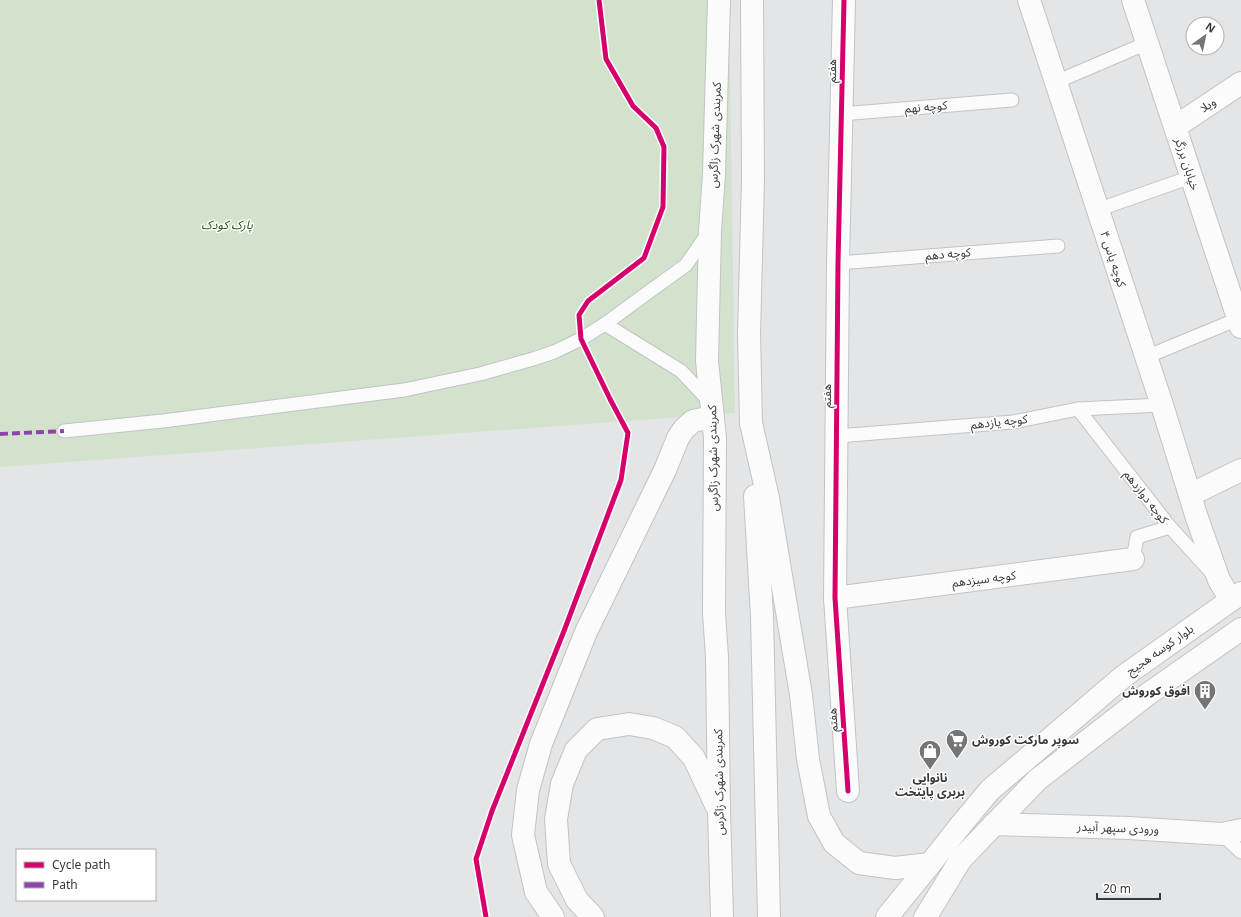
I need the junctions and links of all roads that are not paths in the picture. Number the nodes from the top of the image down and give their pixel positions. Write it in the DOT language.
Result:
graph roads {
  1 [pos="719,0"];
  2 [pos="752,0"];
  3 [pos="844,0"];
  4 [pos="1029,0"];
  5 [pos="1133,0"];
  6 [pos="1147,43"];
  7 [pos="1056,82"];
  8 [pos="1241,83"];
  9 [pos="1012,100"];
  10 [pos="841,114"];
  11 [pos="1175,127"];
  12 [pos="1191,177"];
  13 [pos="1097,210"];
  14 [pos="710,231"];
  15 [pos="1058,246"];
  16 [pos="838,263"];
  17 [pos="1234,280"];
  18 [pos="606,324"];
  19 [pos="1240,324"];
  20 [pos="1146,357"];
  21 [pos="1162,404"];
  22 [pos="1078,409"];
  23 [pos="712,411"];
  24 [pos="751,423"];
  25 [pos="64,431"];
  26 [pos="837,436"];
  27 [pos="1241,470"];
  28 [pos="1190,495"];
  29 [pos="1170,527"];
  30 [pos="1133,559"];
  31 [pos="1219,580"];
  32 [pos="1236,596"];
  33 [pos="835,598"];
  34 [pos="1241,629"];
  35 [pos="848,791"];
  36 [pos="719,811"];
  37 [pos="994,824"];
  38 [pos="1232,832"];
  39 [pos="1241,852"];
  40 [pos="930,864"];
  41 [pos="927,916"];
  42 [pos="553,917"];
  43 [pos="593,917"];
  44 [pos="722,917"];
  45 [pos="769,917"];
  46 [pos="887,917"];
  1 -- 14 [label="main road, کمربندی شهرک زاگرس"];
  2 -- 24 [label="main road"];
  3 -- 10 [label="main road, هفتم"];
  4 -- 7 [label="main road, کوچه یاس ۴"];
  5 -- 6 [label="main road, خیابان برزگر"];
  6 -- 7 [label="lane"];
  6 -- 11 [label="main road, خیابان برزگر"];
  7 -- 13 [label="main road, کوچه یاس ۴"];
  8 -- 11 [label="main road, ویلا"];
  9 -- 10 [label="lane, کوچه نهم"];
  10 -- 16 [label="main road, هفتم"];
  11 -- 12 [label="main road, خیابان برزگر"];
  12 -- 13 [label="lane"];
  12 -- 17 [label="main road, خیابان برزگر"];
  13 -- 20 [label="main road, کوچه یاس ۴"];
  14 -- 18 [label="lane"];
  14 -- 23 [label="main road, کمربندی شهرک زاگرس"];
  15 -- 16 [label="lane, کوچه دهم"];
  16 -- 26 [label="main road, هفتم"];
  17 -- 19 [label="main road, خیابان برزگر"];
  18 -- 23 [label="lane"];
  18 -- 25 [label="lane"];
  19 -- 20 [label="lane"];
  20 -- 21 [label="main road, کوچه یاس ۴"];
  21 -- 22 [label="lane, کوچه یازدهم"];
  21 -- 28 [label="main road, کوچه یاس ۴"];
  22 -- 26 [label="lane, کوچه یازدهم"];
  22 -- 29 [label="lane, کوچه دوازدهم"];
  23 -- 36 [label="main road, کمربندی شهرک زاگرس"];
  23 -- 42 [label="main road"];
  24 -- 40 [label="main road"];
  24 -- 45 [label="main road"];
  26 -- 33 [label="main road, هفتم"];
  27 -- 28 [label="main road"];
  28 -- 31 [label="main road, کوچه یاس ۴"];
  29 -- 30 [label="lane"];
  29 -- 31 [label="lane, کوچه دوازدهم"];
  30 -- 33 [label="main road, کوچه سیزدهم"];
  31 -- 32 [label="main road, کوچه یاس ۴"];
  32 -- 40 [label="main road, بلوار کوسه هجیج"];
  33 -- 35 [label="main road, هفتم"];
  34 -- 37 [label="main road"];
  36 -- 43 [label="main road"];
  36 -- 44 [label="main road, کمربندی شهرک زاگرس"];
  37 -- 38 [label="main road, ورودی سپهر آبیدر"];
  37 -- 41 [label="main road"];
  38 -- 39 [label="lane"];
  40 -- 46 [label="main road"];
}
